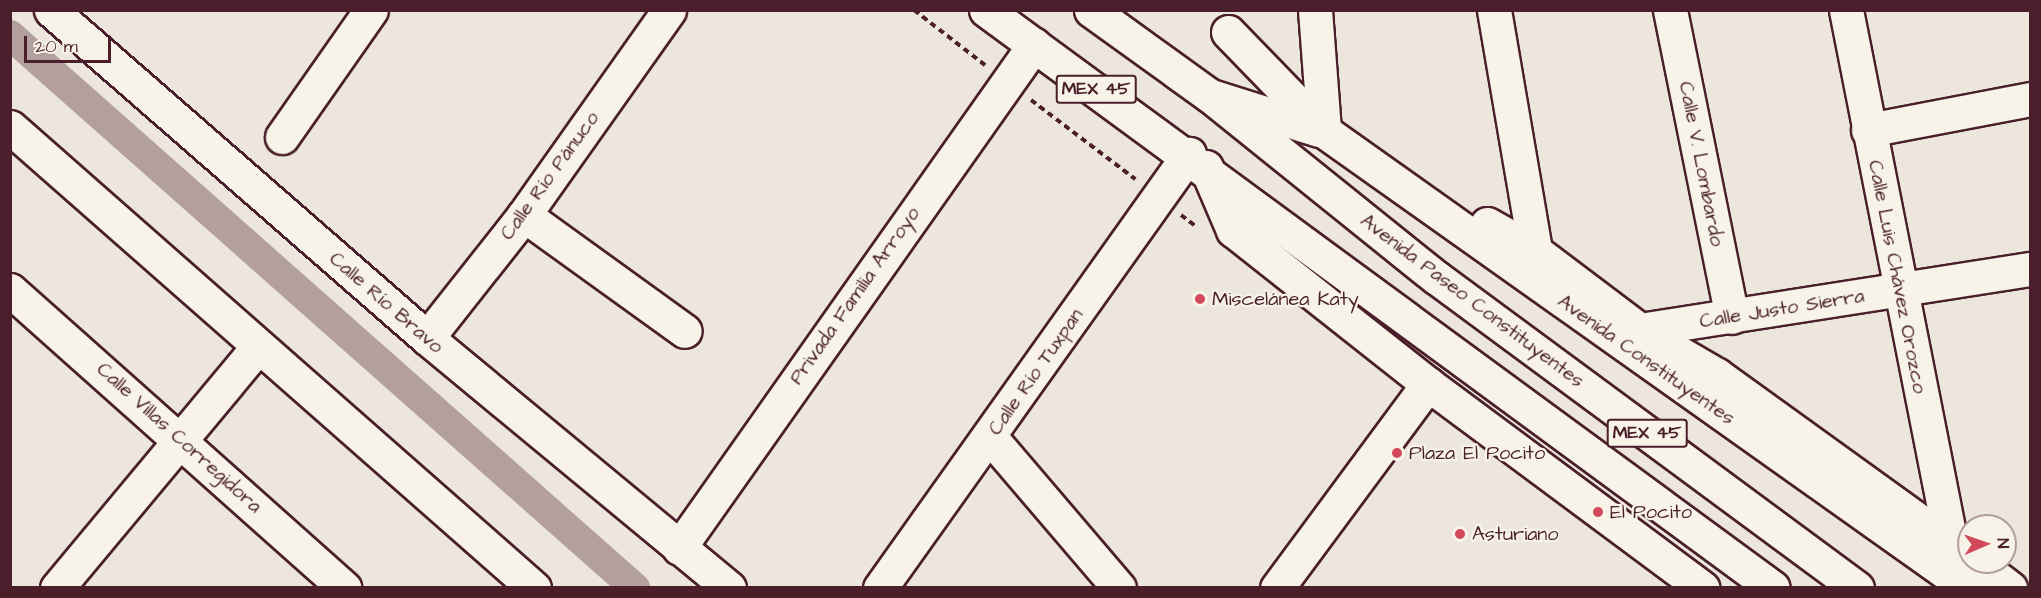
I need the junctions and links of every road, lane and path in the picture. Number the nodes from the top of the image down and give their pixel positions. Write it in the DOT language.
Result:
graph roads {
  1 [pos="51,10"];
  2 [pos="371,10"];
  3 [pos="669,10"];
  4 [pos="986,10"];
  5 [pos="1091,10"];
  6 [pos="1315,10"];
  7 [pos="1494,10"];
  8 [pos="1670,10"];
  9 [pos="1846,10"];
  10 [pos="1227,32"];
  11 [pos="1034,45"];
  12 [pos="1209,95"];
  13 [pos="2031,99"];
  14 [pos="10,128"];
  15 [pos="1868,130"];
  16 [pos="1324,131"];
  17 [pos="282,137"];
  18 [pos="1197,160"];
  19 [pos="524,215"];
  20 [pos="1535,251"];
  21 [pos="2031,269"];
  22 [pos="10,290"];
  23 [pos="1900,290"];
  24 [pos="1732,317"];
  25 [pos="1640,330"];
  26 [pos="685,331"];
  27 [pos="427,338"];
  28 [pos="257,348"];
  29 [pos="1428,384"];
  30 [pos="991,438"];
  31 [pos="183,439"];
  32 [pos="1807,440"];
  33 [pos="1828,489"];
  34 [pos="1957,539"];
  35 [pos="679,548"];
  36 [pos="1957,564"];
  37 [pos="1957,566"];
  38 [pos="1974,574"];
  39 [pos="57,588"];
  40 [pos="345,588"];
  41 [pos="534,588"];
  42 [pos="729,588"];
  43 [pos="880,588"];
  44 [pos="1119,588"];
  45 [pos="1277,588"];
  46 [pos="1703,588"];
  47 [pos="1773,588"];
  48 [pos="1857,588"];
  49 [pos="2010,588"];
  1 -- 27 [label="main road, Calle Río Bravo"];
  2 -- 17 [label="main road"];
  3 -- 19 [label="main road, Calle Río Pánuco"];
  4 -- 11 [label="main road, MEX 45"];
  5 -- 12 [label="main road, Avenida Paseo Constituyentes / MEX 45"];
  6 -- 16 [label="main road"];
  7 -- 20 [label="main road"];
  8 -- 24 [label="main road, Calle V. Lombardo"];
  9 -- 15 [label="main road, Calle Luis Chávez Orozco"];
  10 -- 16 [label="main road"];
  11 -- 18 [label="main road, MEX 45"];
  11 -- 35 [label="main road, Privada Familia Arroyo"];
  12 -- 16 [label="main road, Avenida Constituyentes"];
  12 -- 48 [label="main road, Avenida Paseo Constituyentes / MEX 45"];
  13 -- 15 [label="main road"];
  14 -- 28 [label="main road"];
  15 -- 23 [label="main road, Calle Luis Chávez Orozco"];
  16 -- 20 [label="main road, Avenida Constituyentes"];
  16 -- 33 [label="main road, Avenida Constituyentes"];
  18 -- 29 [label="main road"];
  18 -- 30 [label="main road, Calle Río Tuxpan"];
  18 -- 47 [label="main road, MEX 45"];
  19 -- 26 [label="main road"];
  19 -- 27 [label="main road, Calle Río Pánuco"];
  20 -- 25 [label="main road, Avenida Constituyentes"];
  21 -- 23 [label="main road, Calle Justo Sierra"];
  22 -- 31 [label="main road, Calle Villas Corregidora"];
  23 -- 24 [label="main road, Calle Justo Sierra"];
  23 -- 34 [label="main road, Calle Luis Chávez Orozco"];
  24 -- 25 [label="main road, Calle Justo Sierra"];
  25 -- 32 [label="main road, Avenida Constituyentes"];
  27 -- 35 [label="main road, Calle Río Bravo"];
  28 -- 31 [label="main road"];
  28 -- 41 [label="main road"];
  29 -- 45 [label="main road"];
  29 -- 46 [label="main road"];
  30 -- 43 [label="main road, Calle Río Tuxpan"];
  30 -- 44 [label="main road"];
  31 -- 39 [label="main road"];
  31 -- 40 [label="main road, Calle Villas Corregidora"];
  32 -- 33 [label="main road"];
  32 -- 36 [label="main road, Avenida Constituyentes"];
  33 -- 37 [label="main road, Avenida Constituyentes"];
  35 -- 42 [label="main road, Calle Río Bravo"];
  38 -- 49 [label="main road, Avenida Constituyentes"];
}
